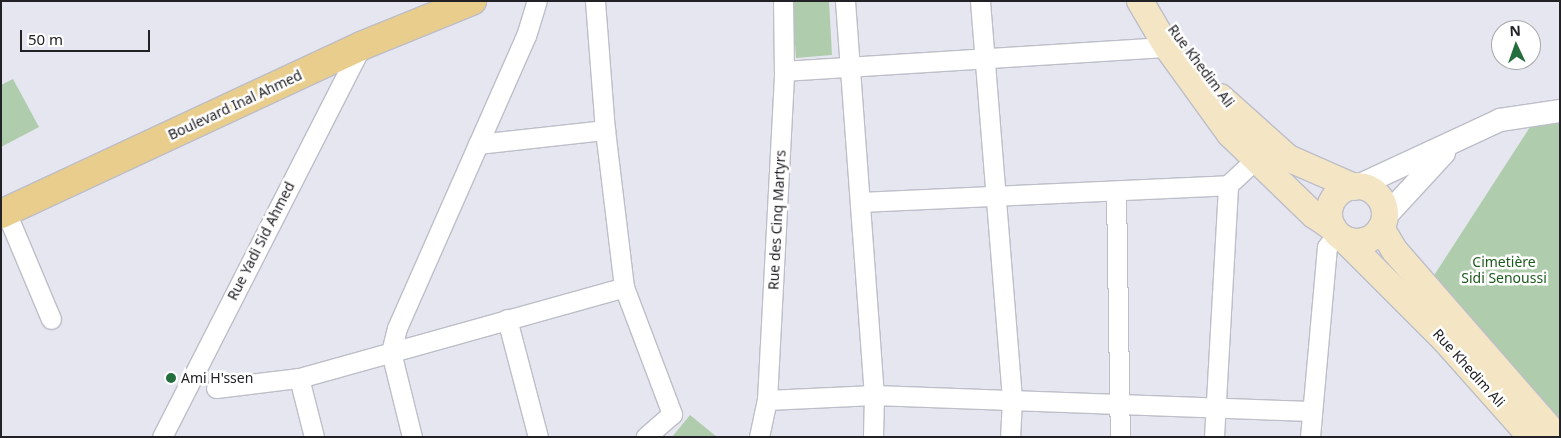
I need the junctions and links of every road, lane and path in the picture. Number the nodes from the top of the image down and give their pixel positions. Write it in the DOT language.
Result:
graph roads {
  1 [pos="472,1"];
  2 [pos="537,1"];
  3 [pos="595,1"];
  4 [pos="845,1"];
  5 [pos="980,1"];
  6 [pos="1140,1"];
  7 [pos="1155,1"];
  8 [pos="783,2"];
  9 [pos="424,10"];
  10 [pos="361,46"];
  11 [pos="1167,47"];
  12 [pos="984,56"];
  13 [pos="848,67"];
  14 [pos="784,70"];
  15 [pos="1560,111"];
  16 [pos="605,130"];
  17 [pos="1465,134"];
  18 [pos="478,144"];
  19 [pos="1254,161"];
  20 [pos="1228,185"];
  21 [pos="1356,186"];
  22 [pos="1116,191"];
  23 [pos="997,198"];
  24 [pos="860,202"];
  25 [pos="4,213"];
  26 [pos="1383,223"];
  27 [pos="1332,228"];
  28 [pos="624,287"];
  29 [pos="507,319"];
  30 [pos="51,320"];
  31 [pos="391,352"];
  32 [pos="299,378"];
  33 [pos="216,388"];
  34 [pos="874,395"];
  35 [pos="767,400"];
  36 [pos="1012,400"];
  37 [pos="1122,404"];
  38 [pos="1215,407"];
  39 [pos="1312,411"];
  40 [pos="162,437"];
  41 [pos="314,437"];
  42 [pos="412,437"];
  43 [pos="538,437"];
  44 [pos="646,437"];
  45 [pos="758,437"];
  46 [pos="873,437"];
  47 [pos="1010,437"];
  48 [pos="1120,437"];
  49 [pos="1214,437"];
  50 [pos="1310,437"];
  51 [pos="1531,437"];
  52 [pos="1557,437"];
  1 -- 9 [label="main road, Boulevard Inal Ahmed"];
  2 -- 18 [label="street"];
  3 -- 16 [label="street"];
  4 -- 13 [label="street"];
  5 -- 12 [label="street"];
  6 -- 11 [label="main road, Rue Khedim Ali"];
  7 -- 21 [label="main road, Rue Khedim Ali"];
  8 -- 14 [label="street, Rue des Cinq Martyrs"];
  9 -- 10 [label="main road, Boulevard Inal Ahmed"];
  10 -- 25 [label="main road, Boulevard Inal Ahmed"];
  10 -- 40 [label="street, Rue Yadi Sid Ahmed"];
  11 -- 12 [label="street"];
  11 -- 19 [label="main road, Rue Khedim Ali"];
  12 -- 13 [label="street"];
  12 -- 23 [label="street"];
  13 -- 14 [label="street"];
  13 -- 24 [label="street"];
  14 -- 35 [label="street, Rue des Cinq Martyrs"];
  15 -- 17 [label="street"];
  16 -- 18 [label="street"];
  16 -- 28 [label="street"];
  17 -- 21 [label="street"];
  17 -- 26 [label="street"];
  18 -- 31 [label="street"];
  19 -- 20 [label="street"];
  19 -- 27 [label="main road, Rue Khedim Ali"];
  20 -- 22 [label="street"];
  20 -- 38 [label="street"];
  21 -- 26 [label="main road"];
  21 -- 27 [label="main road"];
  22 -- 23 [label="street"];
  22 -- 37 [label="street"];
  23 -- 24 [label="street"];
  23 -- 36 [label="street"];
  24 -- 34 [label="street"];
  25 -- 30 [label="street"];
  26 -- 27 [label="main road"];
  26 -- 52 [label="main road, Rue Khedim Ali"];
  27 -- 39 [label="street"];
  27 -- 51 [label="main road, Rue Khedim Ali"];
  28 -- 29 [label="street"];
  28 -- 44 [label="street"];
  29 -- 31 [label="street"];
  29 -- 43 [label="street"];
  31 -- 32 [label="street"];
  31 -- 42 [label="street"];
  32 -- 33 [label="street"];
  32 -- 41 [label="street"];
  34 -- 35 [label="street"];
  34 -- 36 [label="street"];
  34 -- 46 [label="street"];
  35 -- 45 [label="street, Rue des Cinq Martyrs"];
  36 -- 37 [label="street"];
  36 -- 47 [label="street"];
  37 -- 38 [label="street"];
  37 -- 48 [label="street"];
  38 -- 39 [label="street"];
  38 -- 49 [label="street"];
  39 -- 50 [label="street"];
}
